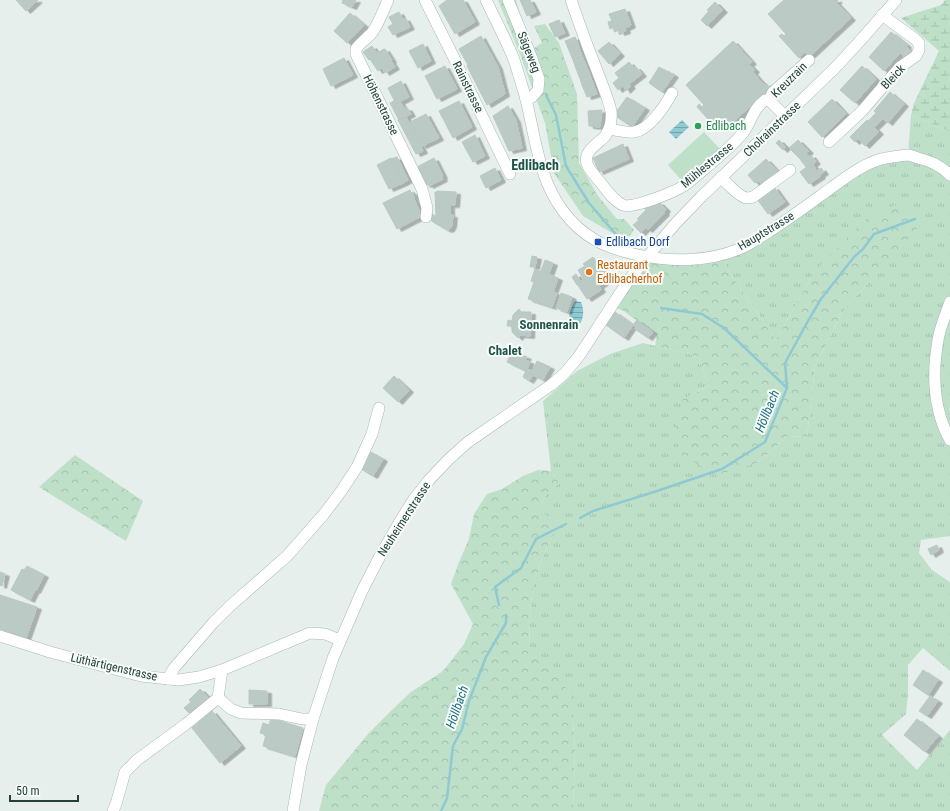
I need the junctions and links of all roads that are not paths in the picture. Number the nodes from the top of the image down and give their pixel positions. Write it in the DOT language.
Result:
graph roads {
  1 [pos="388,0"];
  2 [pos="425,0"];
  3 [pos="486,0"];
  4 [pos="508,0"];
  5 [pos="571,0"];
  6 [pos="896,0"];
  7 [pos="882,15"];
  8 [pos="809,60"];
  9 [pos="672,93"];
  10 [pos="526,100"];
  11 [pos="769,100"];
  12 [pos="785,116"];
  13 [pos="609,129"];
  14 [pos="829,142"];
  15 [pos="790,170"];
  16 [pos="510,174"];
  17 [pos="950,175"];
  18 [pos="721,177"];
  19 [pos="426,217"];
  20 [pos="647,257"];
  21 [pos="950,302"];
  22 [pos="379,408"];
  23 [pos="950,440"];
  24 [pos="0,636"];
  25 [pos="340,640"];
  26 [pos="222,670"];
  27 [pos="168,679"];
  28 [pos="218,698"];
  29 [pos="313,719"];
  30 [pos="113,811"];
  31 [pos="293,811"];
  1 -- 19 [label="street, Höhenstrasse"];
  2 -- 16 [label="street, Rainstrasse"];
  3 -- 10 [label="street, Hauptstrasse"];
  4 -- 10 [label="street, Sägeweg"];
  5 -- 13 [label="street"];
  6 -- 7 [label="street, Cholrainstrasse"];
  7 -- 12 [label="street, Cholrainstrasse"];
  7 -- 14 [label="street, Bleick"];
  8 -- 11 [label="street, Kreuzrain"];
  9 -- 13 [label="street"];
  10 -- 20 [label="street, Hauptstrasse"];
  11 -- 12 [label="street"];
  11 -- 13 [label="street, Mühlestrasse"];
  12 -- 18 [label="street, Cholrainstrasse"];
  15 -- 18 [label="street"];
  17 -- 20 [label="street, Hauptstrasse"];
  18 -- 20 [label="street, Cholrainstrasse"];
  20 -- 25 [label="street, Neuheimerstrasse"];
  21 -- 23 [label="street"];
  22 -- 27 [label="street"];
  24 -- 27 [label="street, Lüthärtigenstrasse"];
  25 -- 26 [label="street, Lüthärtigenstrasse"];
  25 -- 29 [label="street, Neuheimerstrasse"];
  26 -- 27 [label="street, Lüthärtigenstrasse"];
  26 -- 28 [label="street"];
  28 -- 29 [label="street"];
  28 -- 30 [label="street"];
  29 -- 31 [label="street, Neuheimerstrasse"];
}
